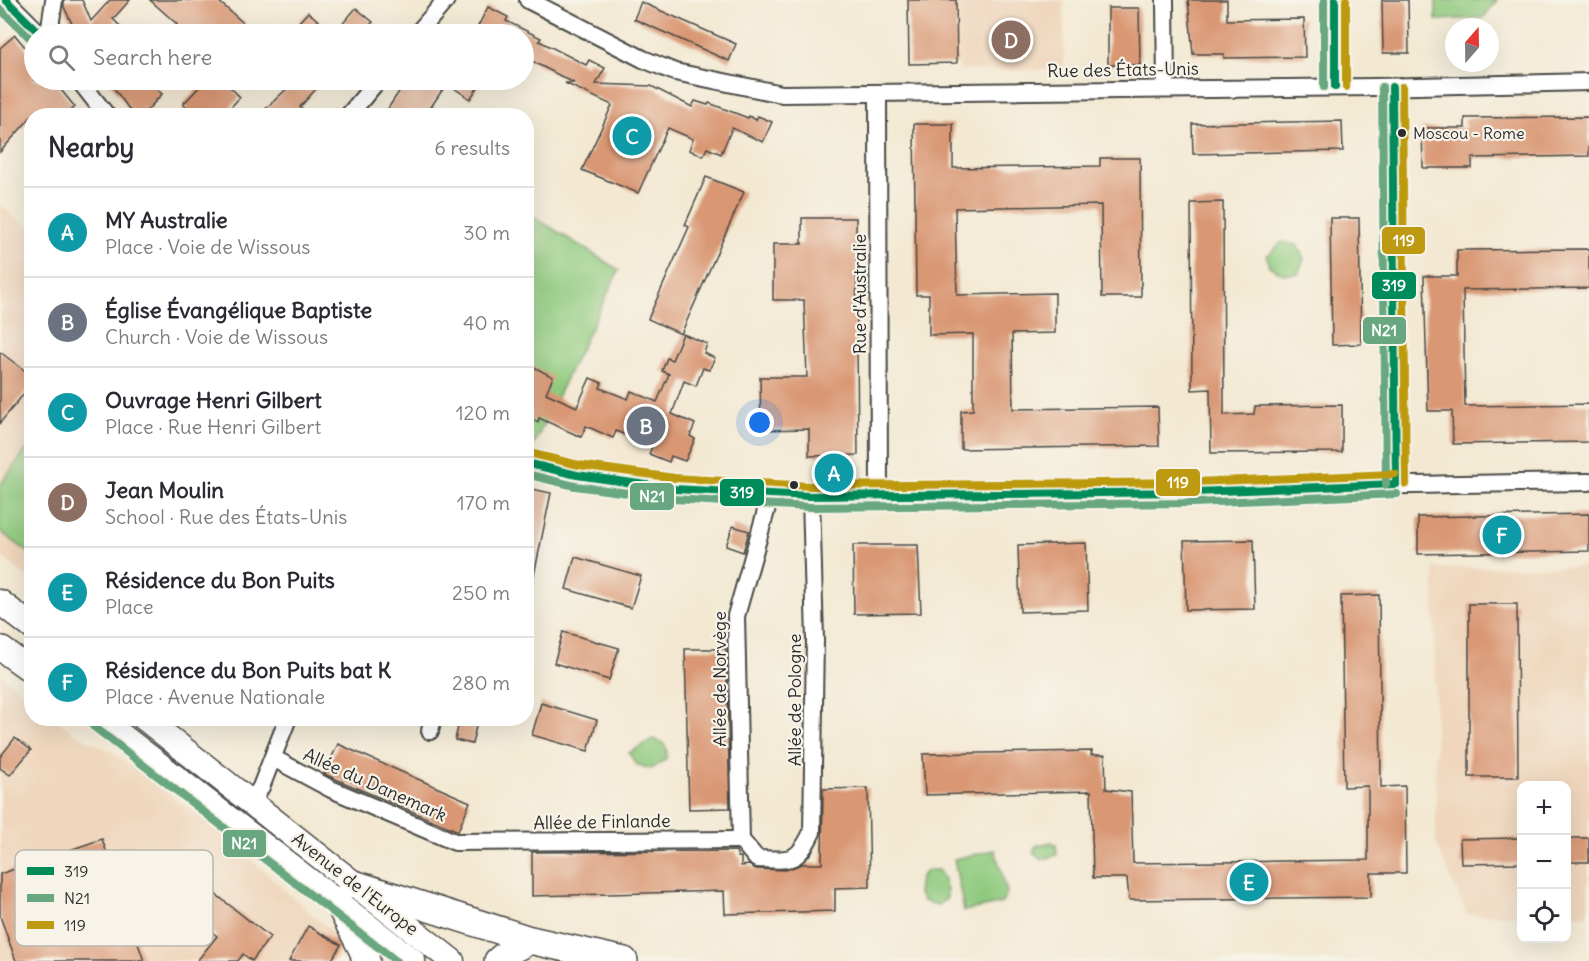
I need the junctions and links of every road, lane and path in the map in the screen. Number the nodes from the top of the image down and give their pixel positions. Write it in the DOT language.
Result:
graph roads {
  1 [pos="6,0"];
  2 [pos="54,0"];
  3 [pos="446,0"];
  4 [pos="528,0"];
  5 [pos="1165,0"];
  6 [pos="1335,0"];
  7 [pos="30,24"];
  8 [pos="50,24"];
  9 [pos="426,24"];
  10 [pos="1589,82"];
  11 [pos="1335,87"];
  12 [pos="1392,87"];
  13 [pos="1166,89"];
  14 [pos="87,90"];
  15 [pos="370,90"];
  16 [pos="878,93"];
  17 [pos="101,108"];
  18 [pos="355,108"];
  19 [pos="534,465"];
  20 [pos="1589,482"];
  21 [pos="1396,484"];
  22 [pos="879,496"];
  23 [pos="770,497"];
  24 [pos="811,497"];
  25 [pos="0,602"];
  26 [pos="24,621"];
  27 [pos="0,648"];
  28 [pos="24,665"];
  29 [pos="110,726"];
  30 [pos="154,726"];
  31 [pos="285,726"];
  32 [pos="273,758"];
  33 [pos="251,803"];
  34 [pos="741,840"];
  35 [pos="464,843"];
  36 [pos="346,892"];
  37 [pos="530,940"];
  38 [pos="366,961"];
  39 [pos="413,961"];
  40 [pos="452,961"];
  41 [pos="498,961"];
  42 [pos="624,961"];
  1 -- 7 [label="street"];
  2 -- 8 [label="street"];
  3 -- 9 [label="street"];
  4 -- 16 [label="street, Rue des États-Unis"];
  5 -- 13 [label="street"];
  6 -- 11 [label="street"];
  10 -- 12 [label="street, Rue des États-Unis"];
  11 -- 12 [label="street, Rue des États-Unis"];
  11 -- 13 [label="street, Rue des États-Unis"];
  12 -- 21 [label="street"];
  13 -- 16 [label="street, Rue des États-Unis"];
  14 -- 17 [label="street"];
  15 -- 18 [label="street"];
  16 -- 22 [label="street, Rue d'Australie"];
  19 -- 23 [label="street"];
  20 -- 21 [label="street"];
  21 -- 22 [label="street"];
  22 -- 24 [label="street"];
  23 -- 24 [label="street"];
  23 -- 34 [label="street, Allée de Norvège"];
  24 -- 34 [label="street, Allée de Pologne"];
  25 -- 26 [label="main road"];
  27 -- 28 [label="main road"];
  29 -- 36 [label="main road, Avenue de l'Europe"];
  30 -- 33 [label="main road, Avenue de l'Europe"];
  31 -- 32 [label="street"];
  32 -- 33 [label="street"];
  32 -- 35 [label="street, Allée du Danemark"];
  33 -- 36 [label="main road, Avenue de l'Europe"];
  34 -- 35 [label="street, Allée de Finlande"];
  36 -- 37 [label="main road"];
  36 -- 38 [label="main road"];
  36 -- 39 [label="main road, Avenue de l'Europe"];
  36 -- 40 [label="main road, Avenue de l'Europe"];
  37 -- 41 [label="main road"];
  37 -- 42 [label="main road"];
}
